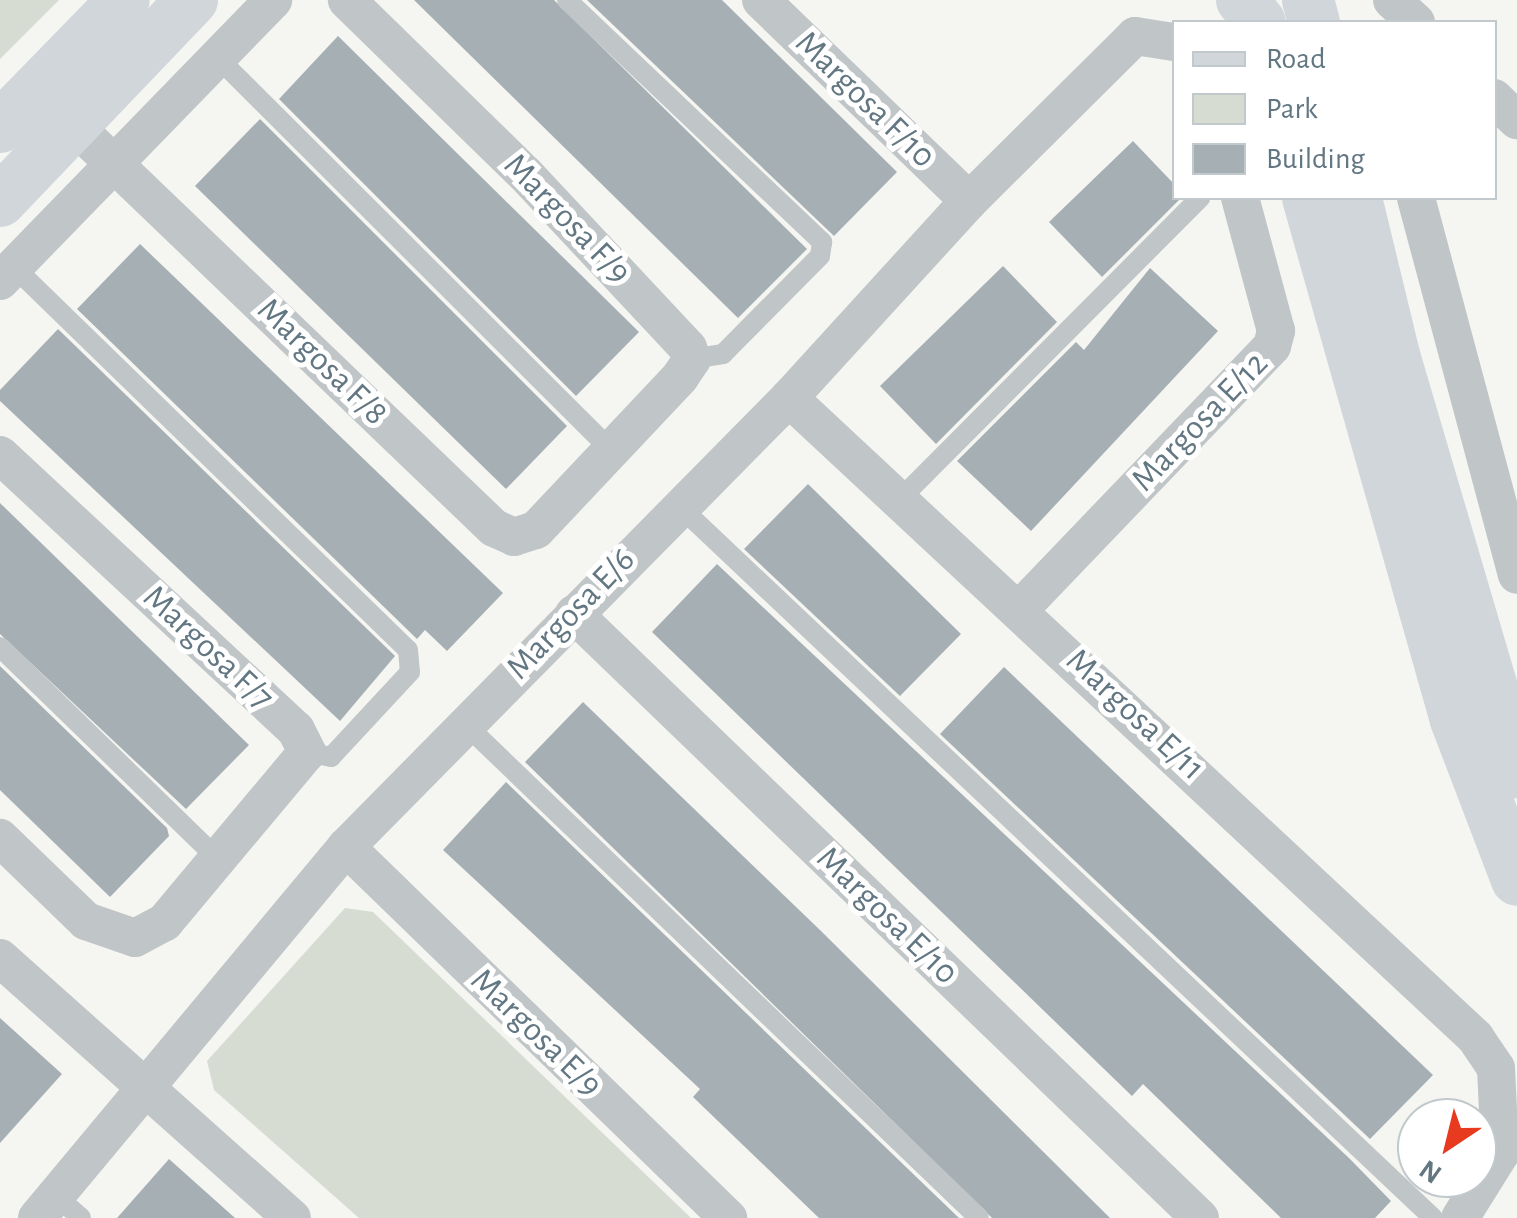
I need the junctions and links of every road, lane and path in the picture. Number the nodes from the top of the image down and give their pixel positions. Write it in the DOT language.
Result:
graph roads {
  1 [pos="124,0"];
  2 [pos="192,0"];
  3 [pos="273,0"];
  4 [pos="347,0"];
  5 [pos="567,0"];
  6 [pos="761,0"];
  7 [pos="1242,0"];
  8 [pos="1392,0"];
  9 [pos="1258,20"];
  10 [pos="1414,20"];
  11 [pos="1172,42"];
  12 [pos="217,57"];
  13 [pos="38,90"];
  14 [pos="1497,101"];
  15 [pos="1517,120"];
  16 [pos="75,126"];
  17 [pos="0,127"];
  18 [pos="115,164"];
  19 [pos="1198,200"];
  20 [pos="1241,200"];
  21 [pos="1309,200"];
  22 [pos="1356,200"];
  23 [pos="1417,200"];
  24 [pos="0,201"];
  25 [pos="969,201"];
  26 [pos="7,274"];
  27 [pos="692,359"];
  28 [pos="789,398"];
  29 [pos="612,451"];
  30 [pos="0,455"];
  31 [pos="901,498"];
  32 [pos="677,504"];
  33 [pos="1517,575"];
  34 [pos="1020,610"];
  35 [pos="574,614"];
  36 [pos="0,647"];
  37 [pos="464,722"];
  38 [pos="307,752"];
  39 [pos="1517,772"];
  40 [pos="0,838"];
  41 [pos="346,847"];
  42 [pos="219,860"];
  43 [pos="1517,880"];
  44 [pos="0,958"];
  45 [pos="143,1087"];
  46 [pos="58,1211"];
  47 [pos="292,1218"];
  48 [pos="728,1218"];
  49 [pos="979,1218"];
  50 [pos="1200,1218"];
  51 [pos="1434,1218"];
  52 [pos="1460,1218"];
  1 -- 13 [label="street"];
  2 -- 16 [label="street"];
  3 -- 12 [label="street"];
  4 -- 27 [label="street, Margosa F/9"];
  5 -- 27 [label="lane"];
  6 -- 25 [label="street, Margosa F/10"];
  7 -- 9 [label="street"];
  8 -- 10 [label="street"];
  11 -- 25 [label="street, Margosa E/6"];
  12 -- 18 [label="street"];
  12 -- 29 [label="lane"];
  13 -- 16 [label="street, Margosa F/8"];
  13 -- 17 [label="street"];
  14 -- 15 [label="street"];
  16 -- 18 [label="street, Margosa F/8"];
  16 -- 24 [label="street"];
  18 -- 26 [label="street"];
  18 -- 29 [label="street, Margosa F/8"];
  19 -- 31 [label="lane"];
  20 -- 34 [label="street, Margosa E/12"];
  21 -- 43 [label="street"];
  22 -- 39 [label="street"];
  23 -- 33 [label="street"];
  25 -- 28 [label="street, Margosa E/6"];
  26 -- 38 [label="lane"];
  27 -- 29 [label="street"];
  28 -- 31 [label="street, Margosa E/11"];
  28 -- 32 [label="street, Margosa E/6"];
  30 -- 38 [label="street, Margosa F/7"];
  31 -- 34 [label="street, Margosa E/11"];
  32 -- 35 [label="street, Margosa E/6"];
  32 -- 51 [label="lane"];
  34 -- 52 [label="street, Margosa E/11"];
  35 -- 37 [label="street, Margosa E/6"];
  35 -- 50 [label="street, Margosa E/10"];
  36 -- 42 [label="lane"];
  37 -- 41 [label="street, Margosa E/6"];
  37 -- 49 [label="lane"];
  38 -- 42 [label="street"];
  40 -- 42 [label="street"];
  41 -- 45 [label="street, Margosa E/6"];
  41 -- 48 [label="street, Margosa E/9"];
  44 -- 45 [label="street"];
  45 -- 46 [label="street, Margosa E/6"];
  45 -- 47 [label="street"];
}
